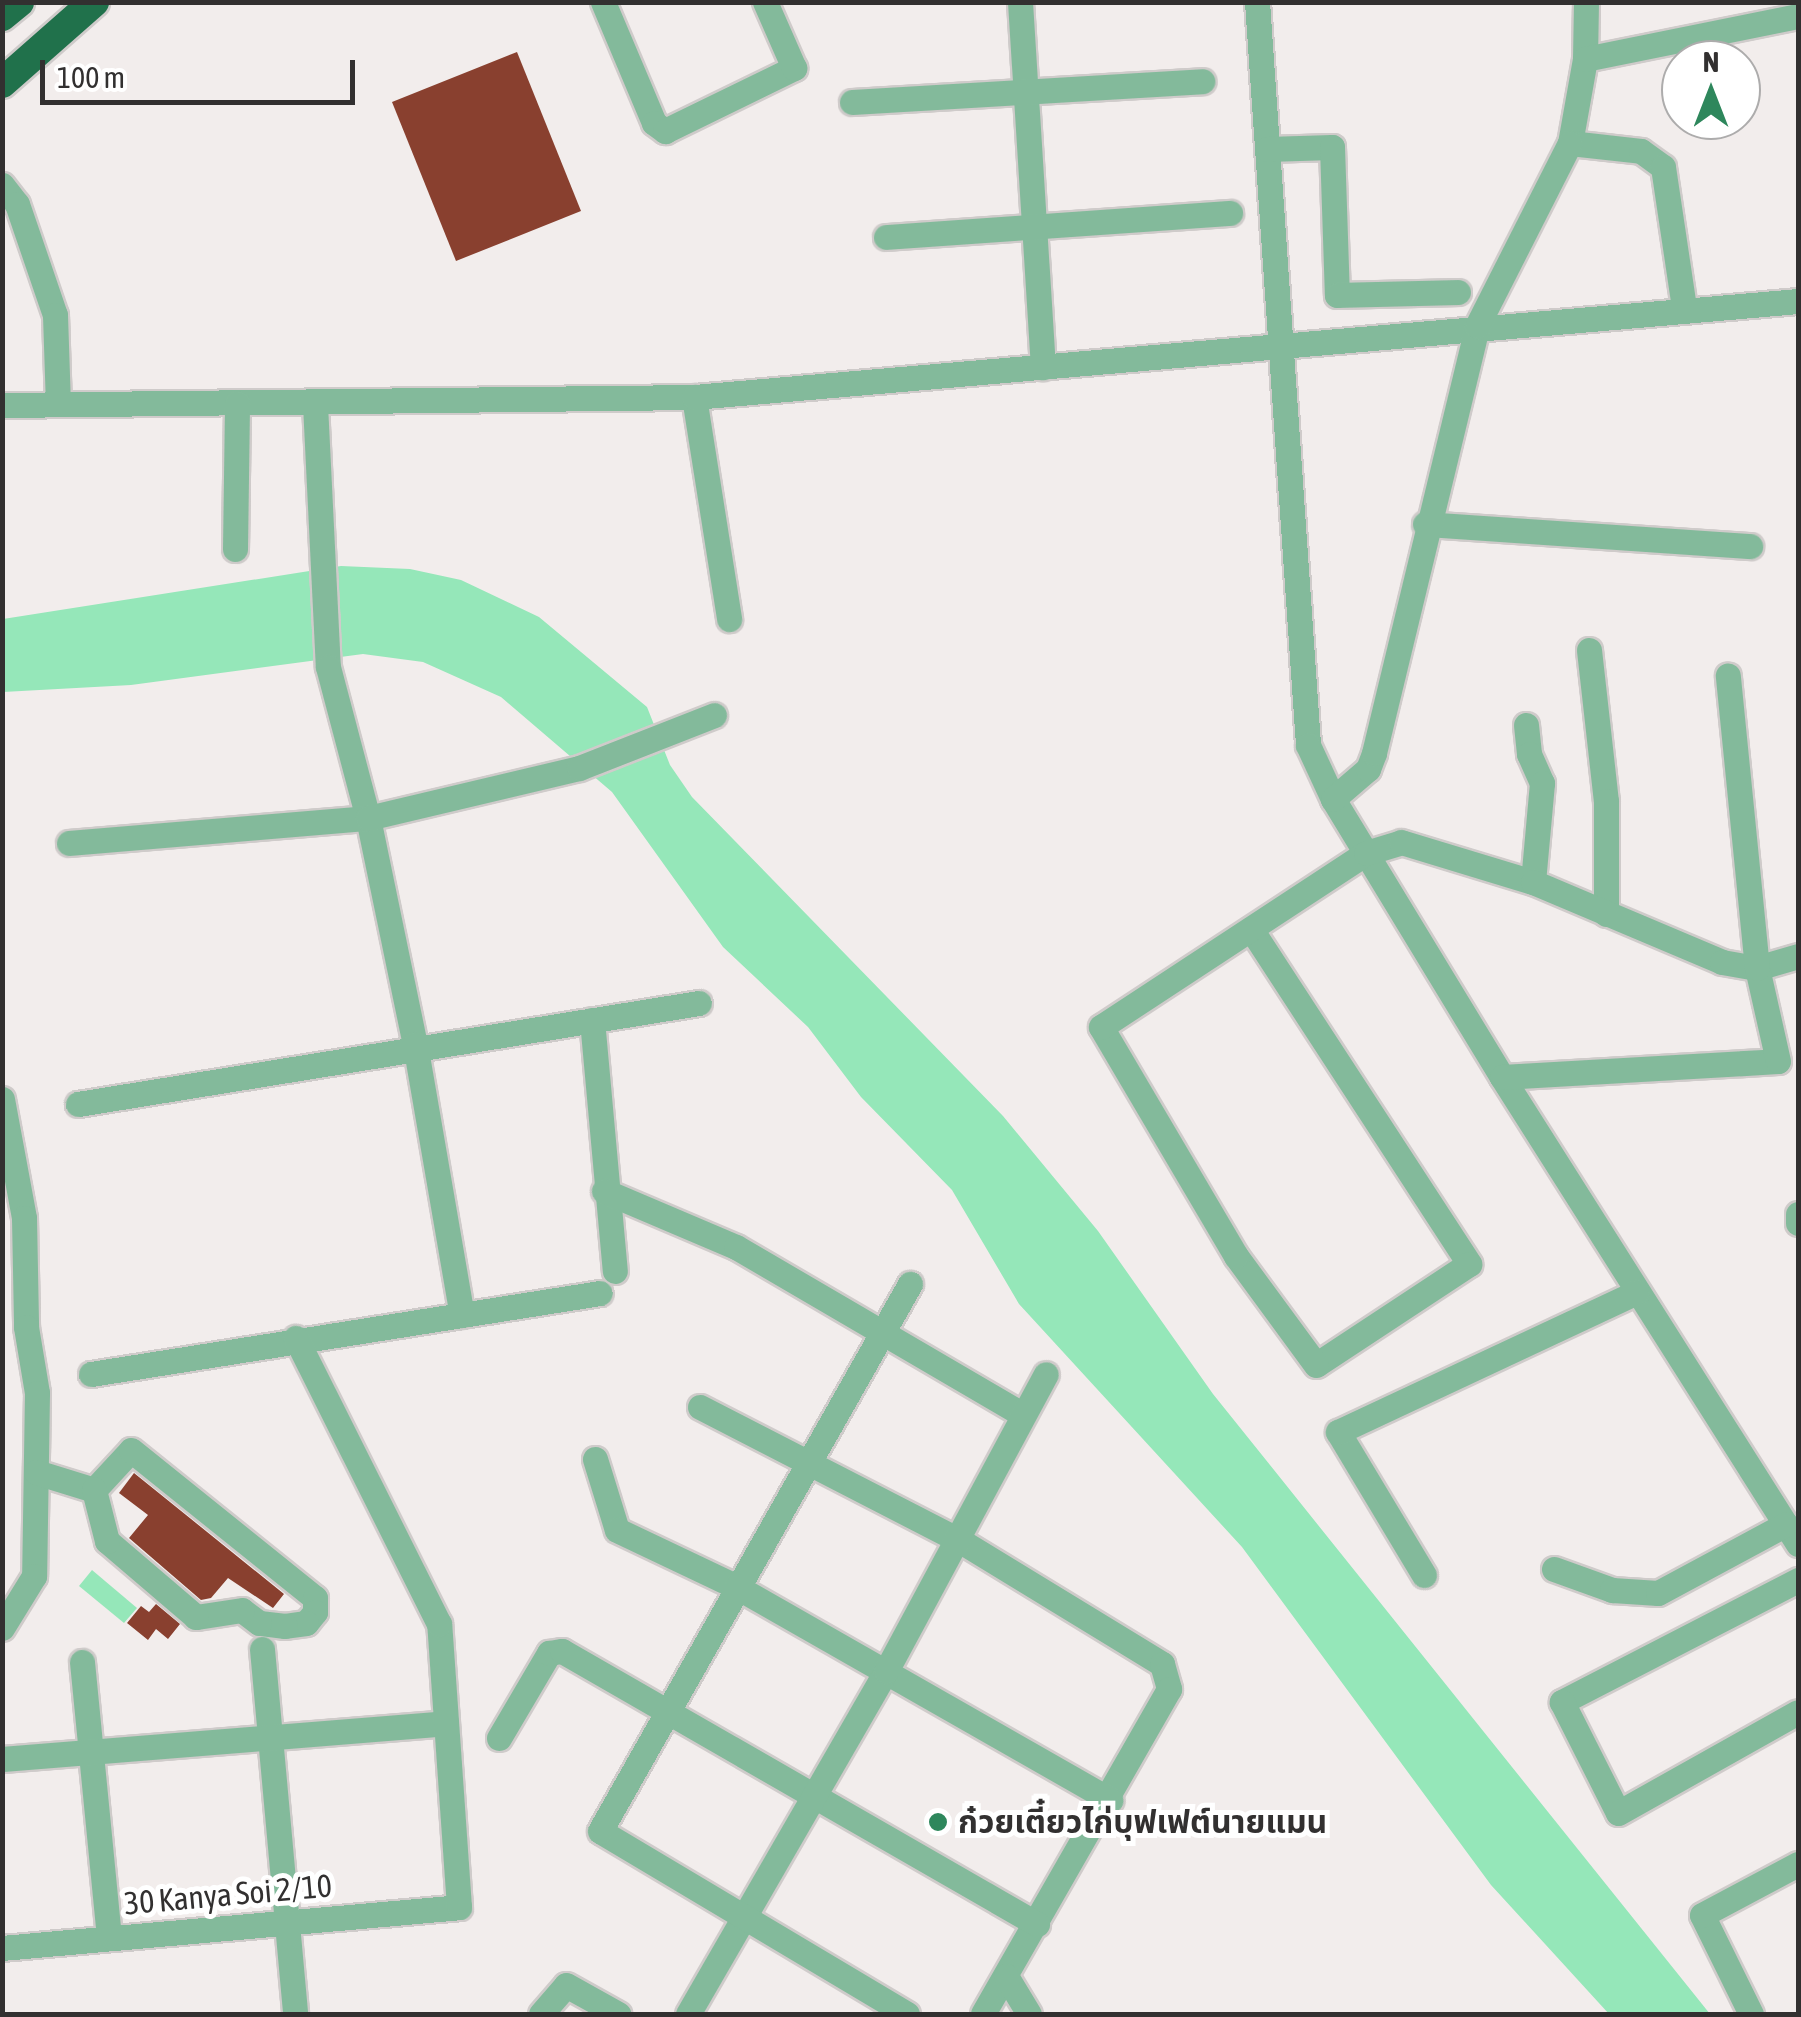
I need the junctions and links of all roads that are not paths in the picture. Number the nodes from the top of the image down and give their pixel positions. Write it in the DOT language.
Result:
graph roads {
  1 [pos="18,2"];
  2 [pos="94,2"];
  3 [pos="603,2"];
  4 [pos="765,2"];
  5 [pos="1020,2"];
  6 [pos="1257,2"];
  7 [pos="1586,2"];
  8 [pos="2,16"];
  9 [pos="1798,16"];
  10 [pos="1585,60"];
  11 [pos="1202,80"];
  12 [pos="2,83"];
  13 [pos="1027,92"];
  14 [pos="852,102"];
  15 [pos="1570,143"];
  16 [pos="1267,149"];
  17 [pos="2,185"];
  18 [pos="1230,213"];
  19 [pos="1037,226"];
  20 [pos="886,236"];
  21 [pos="1458,292"];
  22 [pos="1798,301"];
  23 [pos="1684,308"];
  24 [pos="1477,326"];
  25 [pos="1281,346"];
  26 [pos="1042,367"];
  27 [pos="694,397"];
  28 [pos="237,403"];
  29 [pos="58,404"];
  30 [pos="315,404"];
  31 [pos="2,405"];
  32 [pos="1426,524"];
  33 [pos="1750,546"];
  34 [pos="235,549"];
  35 [pos="729,619"];
  36 [pos="1589,650"];
  37 [pos="1728,675"];
  38 [pos="714,714"];
  39 [pos="1526,724"];
  40 [pos="1333,798"];
  41 [pos="368,818"];
  42 [pos="69,844"];
  43 [pos="1366,853"];
  44 [pos="1533,882"];
  45 [pos="1606,914"];
  46 [pos="1250,929"];
  47 [pos="1798,956"];
  48 [pos="1757,968"];
  49 [pos="699,1002"];
  50 [pos="592,1020"];
  51 [pos="415,1044"];
  52 [pos="1502,1077"];
  53 [pos="2,1099"];
  54 [pos="78,1104"];
  55 [pos="604,1192"];
  56 [pos="1798,1214"];
  57 [pos="1798,1224"];
  58 [pos="615,1271"];
  59 [pos="910,1284"];
  60 [pos="1637,1292"];
  61 [pos="600,1293"];
  62 [pos="462,1315"];
  63 [pos="880,1331"];
  64 [pos="296,1338"];
  65 [pos="91,1374"];
  66 [pos="1046,1374"];
  67 [pos="700,1407"];
  68 [pos="1022,1414"];
  69 [pos="595,1459"];
  70 [pos="806,1460"];
  71 [pos="36,1472"];
  72 [pos="94,1490"];
  73 [pos="1792,1534"];
  74 [pos="958,1540"];
  75 [pos="1554,1569"];
  76 [pos="1424,1574"];
  77 [pos="1798,1580"];
  78 [pos="738,1587"];
  79 [pos="161,1588"];
  80 [pos="144,1608"];
  81 [pos="2,1628"];
  82 [pos="262,1649"];
  83 [pos="82,1662"];
  84 [pos="886,1671"];
  85 [pos="667,1711"];
  86 [pos="1798,1712"];
  87 [pos="446,1723"];
  88 [pos="270,1738"];
  89 [pos="499,1738"];
  90 [pos="91,1752"];
  91 [pos="2,1760"];
  92 [pos="814,1794"];
  93 [pos="1110,1800"];
  94 [pos="1798,1864"];
  95 [pos="740,1918"];
  96 [pos="287,1922"];
  97 [pos="1036,1924"];
  98 [pos="110,1938"];
  99 [pos="2,1948"];
  100 [pos="1006,1976"];
  101 [pos="295,2014"];
  102 [pos="541,2014"];
  103 [pos="618,2014"];
  104 [pos="688,2014"];
  105 [pos="907,2014"];
  106 [pos="983,2014"];
  107 [pos="1028,2014"];
  108 [pos="1750,2014"];
  1 -- 8 [label="highway"];
  2 -- 12 [label="highway"];
  3 -- 4 [label="street"];
  5 -- 13 [label="street"];
  6 -- 16 [label="street"];
  7 -- 10 [label="street"];
  9 -- 10 [label="street"];
  10 -- 15 [label="street"];
  11 -- 13 [label="street"];
  13 -- 14 [label="street"];
  13 -- 19 [label="street"];
  15 -- 23 [label="street"];
  15 -- 24 [label="street"];
  16 -- 21 [label="street"];
  16 -- 25 [label="street"];
  17 -- 29 [label="street"];
  18 -- 19 [label="street"];
  19 -- 20 [label="street"];
  19 -- 26 [label="street"];
  22 -- 23 [label="street"];
  23 -- 24 [label="street"];
  24 -- 25 [label="street"];
  24 -- 32 [label="street"];
  25 -- 26 [label="street"];
  25 -- 40 [label="street"];
  26 -- 27 [label="street"];
  27 -- 30 [label="street"];
  27 -- 35 [label="street"];
  28 -- 29 [label="street"];
  28 -- 30 [label="street"];
  28 -- 34 [label="street"];
  29 -- 31 [label="street"];
  30 -- 41 [label="street"];
  32 -- 33 [label="street"];
  32 -- 40 [label="street"];
  36 -- 45 [label="street"];
  37 -- 48 [label="street"];
  38 -- 41 [label="street"];
  39 -- 44 [label="street"];
  40 -- 43 [label="street"];
  41 -- 42 [label="street"];
  41 -- 51 [label="street"];
  43 -- 44 [label="street"];
  43 -- 46 [label="street"];
  43 -- 52 [label="street"];
  44 -- 45 [label="street"];
  45 -- 48 [label="street"];
  46 -- 46 [label="street"];
  47 -- 48 [label="street"];
  48 -- 52 [label="street"];
  49 -- 50 [label="street"];
  50 -- 51 [label="street"];
  50 -- 55 [label="street"];
  51 -- 54 [label="street"];
  51 -- 62 [label="street"];
  52 -- 60 [label="street"];
  53 -- 71 [label="street"];
  55 -- 58 [label="street"];
  55 -- 63 [label="street"];
  56 -- 57 [label="street"];
  59 -- 63 [label="street"];
  60 -- 73 [label="street"];
  60 -- 76 [label="street"];
  61 -- 62 [label="street"];
  62 -- 64 [label="street"];
  63 -- 68 [label="street"];
  63 -- 70 [label="street"];
  64 -- 65 [label="street"];
  64 -- 87 [label="street"];
  66 -- 68 [label="street"];
  67 -- 70 [label="street"];
  68 -- 74 [label="street"];
  69 -- 78 [label="street"];
  70 -- 74 [label="street"];
  70 -- 78 [label="street"];
  71 -- 72 [label="street"];
  71 -- 81 [label="street"];
  72 -- 79 [label="street"];
  72 -- 79 [label="street"];
  73 -- 75 [label="street"];
  74 -- 84 [label="street"];
  74 -- 93 [label="street"];
  77 -- 86 [label="street"];
  78 -- 84 [label="street"];
  78 -- 85 [label="street"];
  79 -- 80 [label="street"];
  82 -- 88 [label="street"];
  83 -- 90 [label="street"];
  84 -- 92 [label="street"];
  84 -- 93 [label="street"];
  85 -- 89 [label="street"];
  85 -- 92 [label="street"];
  85 -- 95 [label="street"];
  87 -- 88 [label="street"];
  87 -- 96 [label="street, 30 Kanya Soi 2/10"];
  88 -- 90 [label="street"];
  88 -- 96 [label="street"];
  90 -- 91 [label="street"];
  90 -- 98 [label="street"];
  92 -- 95 [label="street"];
  92 -- 97 [label="street"];
  93 -- 97 [label="street"];
  94 -- 108 [label="street"];
  95 -- 104 [label="street"];
  95 -- 105 [label="street"];
  96 -- 98 [label="street, 30 Kanya Soi 2/10"];
  96 -- 101 [label="street"];
  97 -- 100 [label="street"];
  98 -- 99 [label="street, 30 Kanya Soi 2/10"];
  100 -- 106 [label="street"];
  100 -- 107 [label="street"];
  102 -- 103 [label="street"];
}
